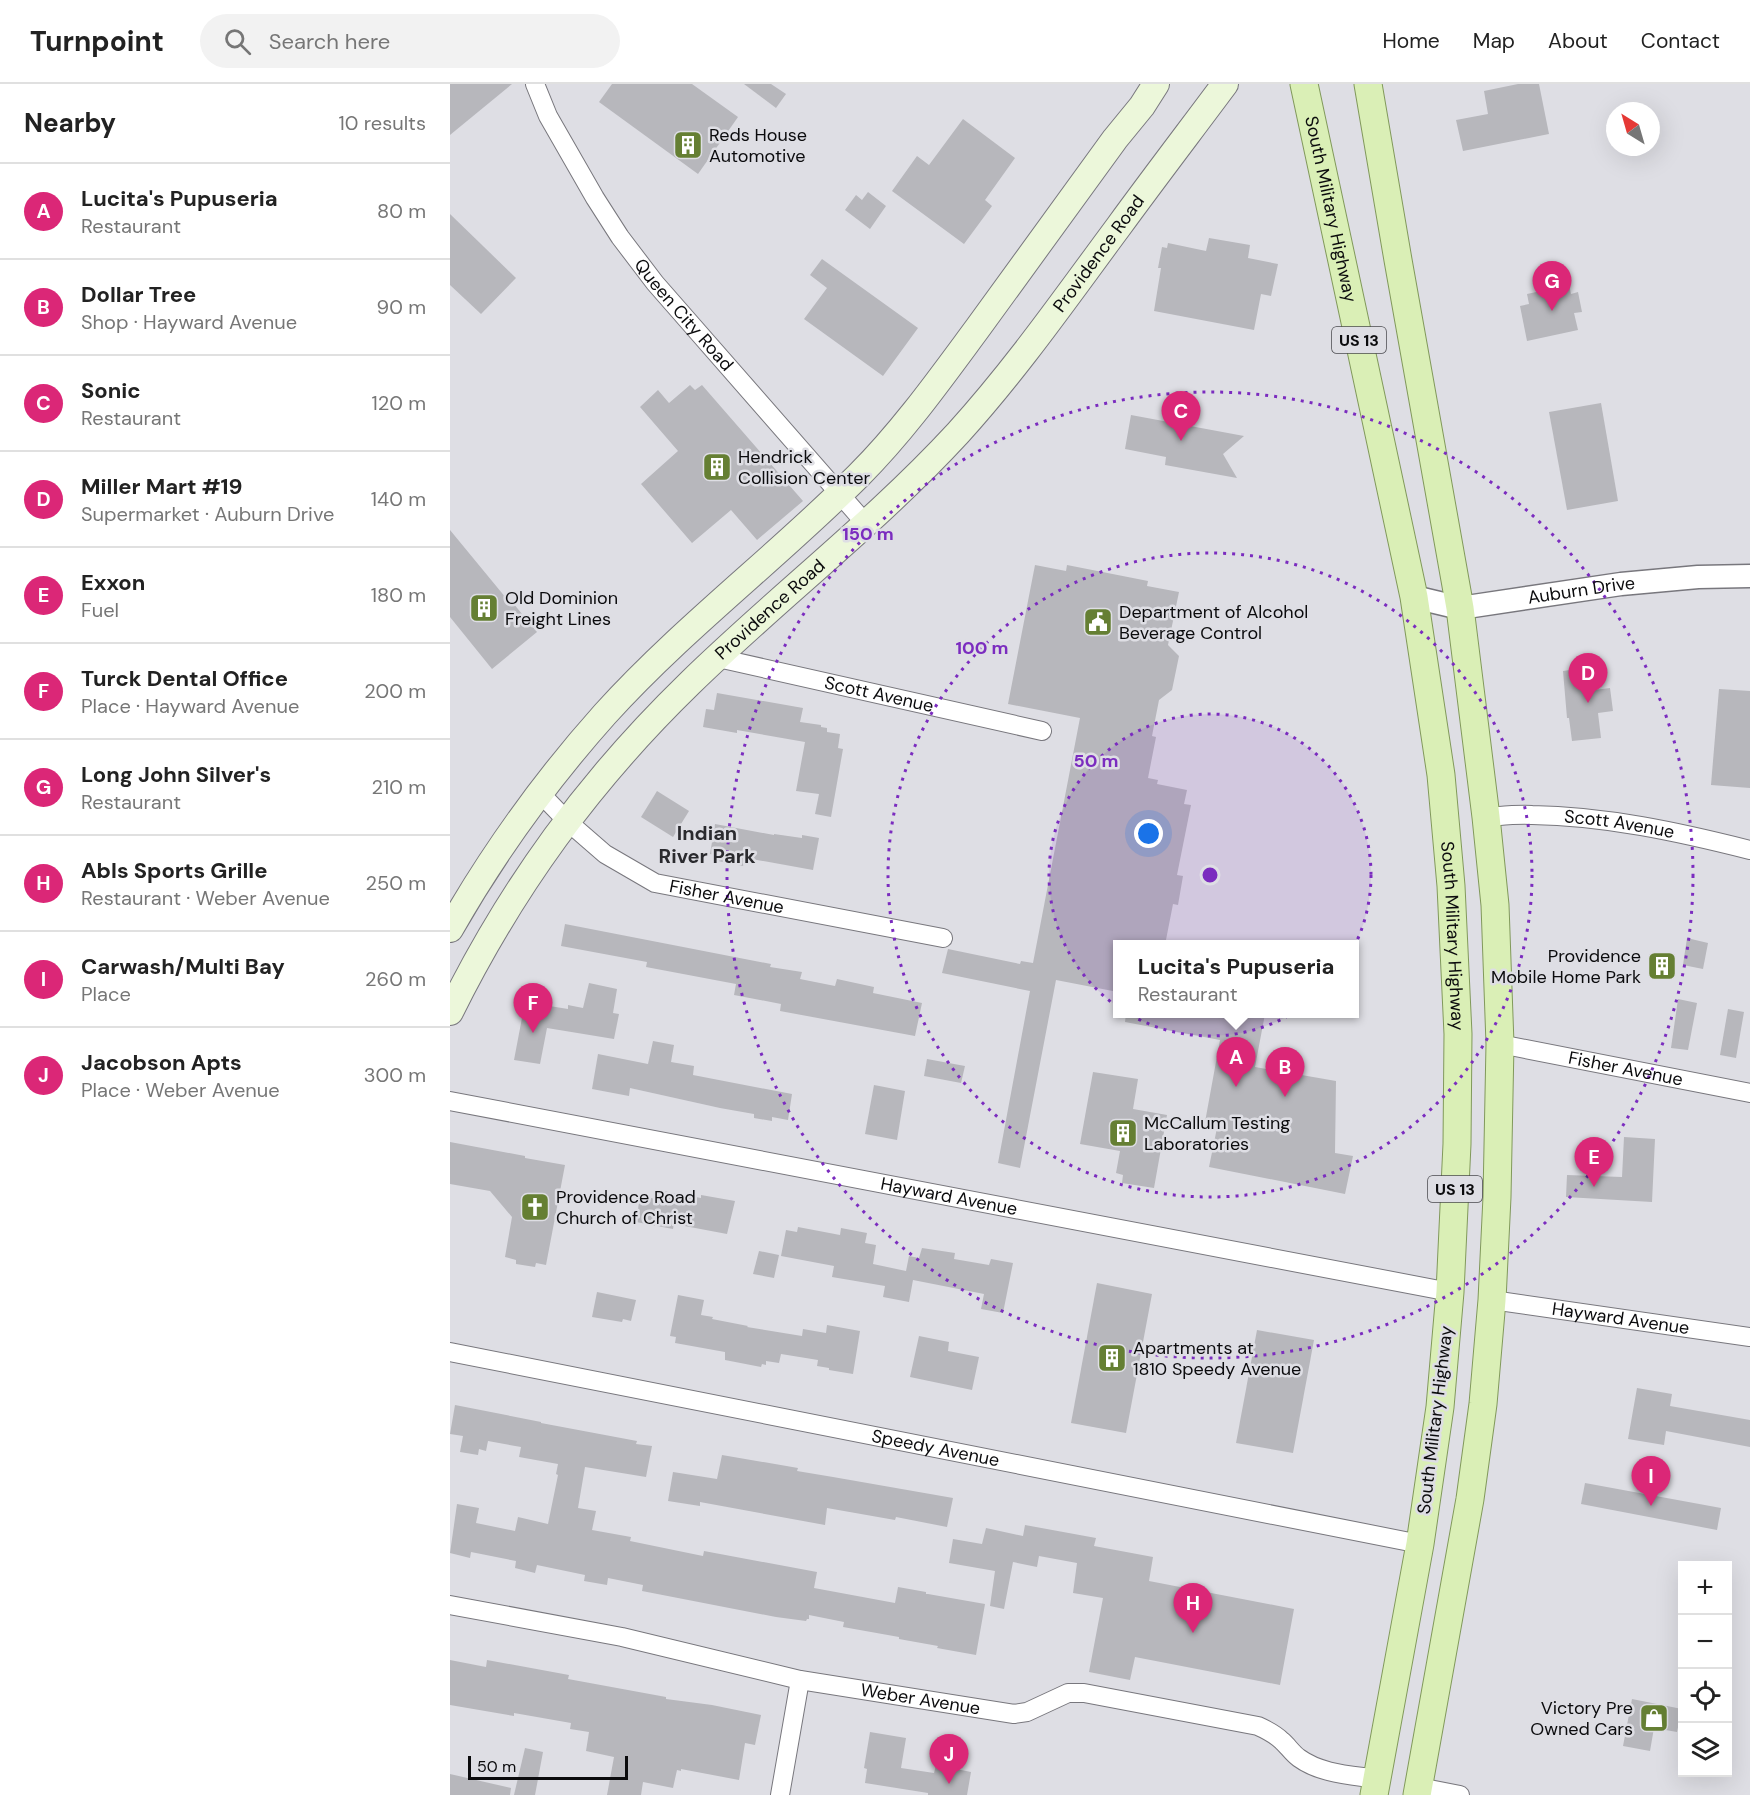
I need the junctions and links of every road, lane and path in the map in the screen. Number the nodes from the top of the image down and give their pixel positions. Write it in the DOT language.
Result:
graph roads {
  1 [pos="535,84"];
  2 [pos="1156,84"];
  3 [pos="1225,84"];
  4 [pos="1304,84"];
  5 [pos="1368,84"];
  6 [pos="840,494"];
  7 [pos="866,524"];
  8 [pos="1750,576"];
  9 [pos="1414,597"];
  10 [pos="1460,608"];
  11 [pos="718,658"];
  12 [pos="1041,731"];
  13 [pos="540,793"];
  14 [pos="1486,817"];
  15 [pos="567,821"];
  16 [pos="1750,850"];
  17 [pos="450,929"];
  18 [pos="943,938"];
  19 [pos="450,1012"];
  20 [pos="1500,1044"];
  21 [pos="1750,1093"];
  22 [pos="450,1101"];
  23 [pos="1450,1292"];
  24 [pos="1492,1300"];
  25 [pos="1750,1337"];
  26 [pos="450,1352"];
  27 [pos="1420,1544"];
  28 [pos="450,1605"];
  29 [pos="800,1680"];
  30 [pos="1375,1787"];
  31 [pos="1418,1791"];
  32 [pos="780,1795"];
  33 [pos="1460,1795"];
  1 -- 6 [label="street, Queen City Road"];
  2 -- 6 [label="main road, Providence Road"];
  3 -- 7 [label="main road, Providence Road"];
  4 -- 9 [label="main road, South Military Highway / US 13"];
  5 -- 10 [label="main road, US 13"];
  6 -- 7 [label="street, Queen City Road"];
  6 -- 13 [label="main road, Providence Road"];
  7 -- 11 [label="main road, Providence Road"];
  8 -- 10 [label="street, Auburn Drive"];
  9 -- 10 [label="street, Auburn Drive"];
  9 -- 23 [label="main road, South Military Highway / US 13"];
  10 -- 14 [label="main road, US 13"];
  11 -- 12 [label="street, Scott Avenue"];
  11 -- 15 [label="main road, Providence Road"];
  13 -- 15 [label="street, Fisher Avenue"];
  13 -- 17 [label="main road, Providence Road"];
  14 -- 16 [label="street, Scott Avenue"];
  14 -- 20 [label="main road, US 13"];
  15 -- 18 [label="street, Fisher Avenue"];
  15 -- 19 [label="main road, Providence Road"];
  20 -- 21 [label="street, Fisher Avenue"];
  20 -- 24 [label="main road, US 13"];
  22 -- 23 [label="street, Hayward Avenue"];
  23 -- 27 [label="main road, South Military Highway / US 13"];
  24 -- 25 [label="street, Hayward Avenue"];
  24 -- 31 [label="main road, US 13"];
  26 -- 27 [label="street, Speedy Avenue"];
  27 -- 30 [label="main road, South Military Highway / US 13"];
  28 -- 29 [label="street, Weber Avenue"];
  29 -- 30 [label="street, Weber Avenue"];
  29 -- 32 [label="street"];
  31 -- 33 [label="street"];
}
